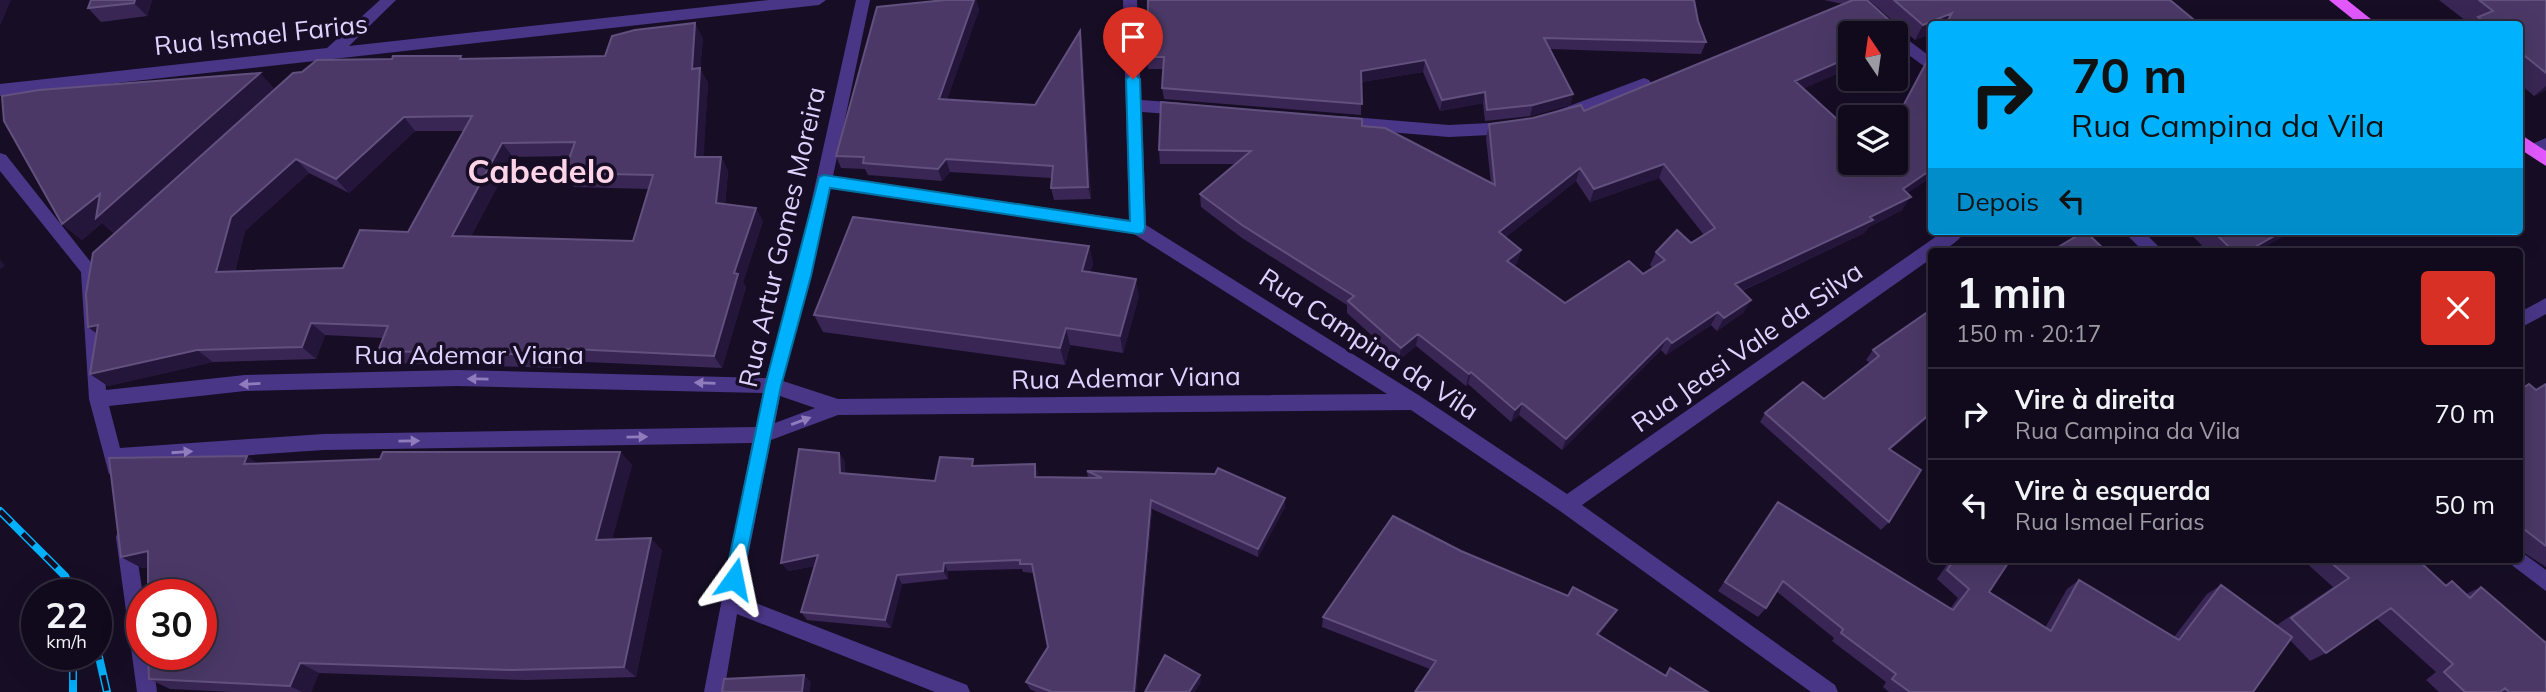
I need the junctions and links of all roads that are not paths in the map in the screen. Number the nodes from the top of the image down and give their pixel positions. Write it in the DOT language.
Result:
graph roads {
  1 [pos="389,0"];
  2 [pos="819,0"];
  3 [pos="863,0"];
  4 [pos="1130,0"];
  5 [pos="2336,0"];
  6 [pos="2365,21"];
  7 [pos="1908,47"];
  8 [pos="333,52"];
  9 [pos="1928,63"];
  10 [pos="313,70"];
  11 [pos="1644,84"];
  12 [pos="0,90"];
  13 [pos="1134,105"];
  14 [pos="1203,110"];
  15 [pos="1326,121"];
  16 [pos="0,159"];
  17 [pos="824,181"];
  18 [pos="1138,228"];
  19 [pos="1951,235"];
  20 [pos="2136,235"];
  21 [pos="1933,248"];
  22 [pos="2151,248"];
  23 [pos="1928,251"];
  24 [pos="2546,305"];
  25 [pos="2523,319"];
  26 [pos="773,386"];
  27 [pos="98,399"];
  28 [pos="1415,402"];
  29 [pos="838,407"];
  30 [pos="765,435"];
  31 [pos="114,457"];
  32 [pos="118,482"];
  33 [pos="1567,505"];
  34 [pos="123,520"];
  35 [pos="2523,563"];
  36 [pos="2546,582"];
  37 [pos="729,603"];
  38 [pos="147,692"];
  39 [pos="714,692"];
  40 [pos="960,692"];
  41 [pos="1828,692"];
  1 -- 8 [label="street"];
  2 -- 8 [label="street, Rua Ismael Farias"];
  3 -- 17 [label="street, Rua Artur Gomes Moreira"];
  4 -- 13 [label="street"];
  5 -- 6 [label="main road"];
  7 -- 9 [label="street"];
  8 -- 10 [label="street"];
  8 -- 12 [label="street, Rua Ismael Farias"];
  11 -- 15 [label="street"];
  13 -- 14 [label="street"];
  13 -- 18 [label="street"];
  16 -- 27 [label="street"];
  17 -- 18 [label="street, Rua Campina da Vila"];
  17 -- 26 [label="street, Rua Artur Gomes Moreira"];
  18 -- 28 [label="street, Rua Campina da Vila"];
  19 -- 21 [label="street, Rua Jeasi Vale da Silva"];
  20 -- 22 [label="street"];
  23 -- 33 [label="street, Rua Jeasi Vale da Silva"];
  24 -- 25 [label="street"];
  26 -- 27 [label="street, Rua Ademar Viana, one-way"];
  26 -- 29 [label="street, Rua Ademar Viana"];
  26 -- 30 [label="street, Rua Artur Gomes Moreira"];
  27 -- 31 [label="street"];
  28 -- 29 [label="street, Rua Ademar Viana"];
  28 -- 33 [label="street, Rua Campina da Vila"];
  30 -- 29 [label="street, Rua Ademar Viana, one-way"];
  31 -- 30 [label="street, Rua Ademar Viana, one-way"];
  30 -- 37 [label="street, Rua Artur Gomes Moreira"];
  31 -- 32 [label="street"];
  33 -- 41 [label="street, Rua Campina da Vila"];
  34 -- 38 [label="street"];
  35 -- 36 [label="street"];
  37 -- 39 [label="street, Rua Artur Gomes Moreira"];
  37 -- 40 [label="street"];
}
